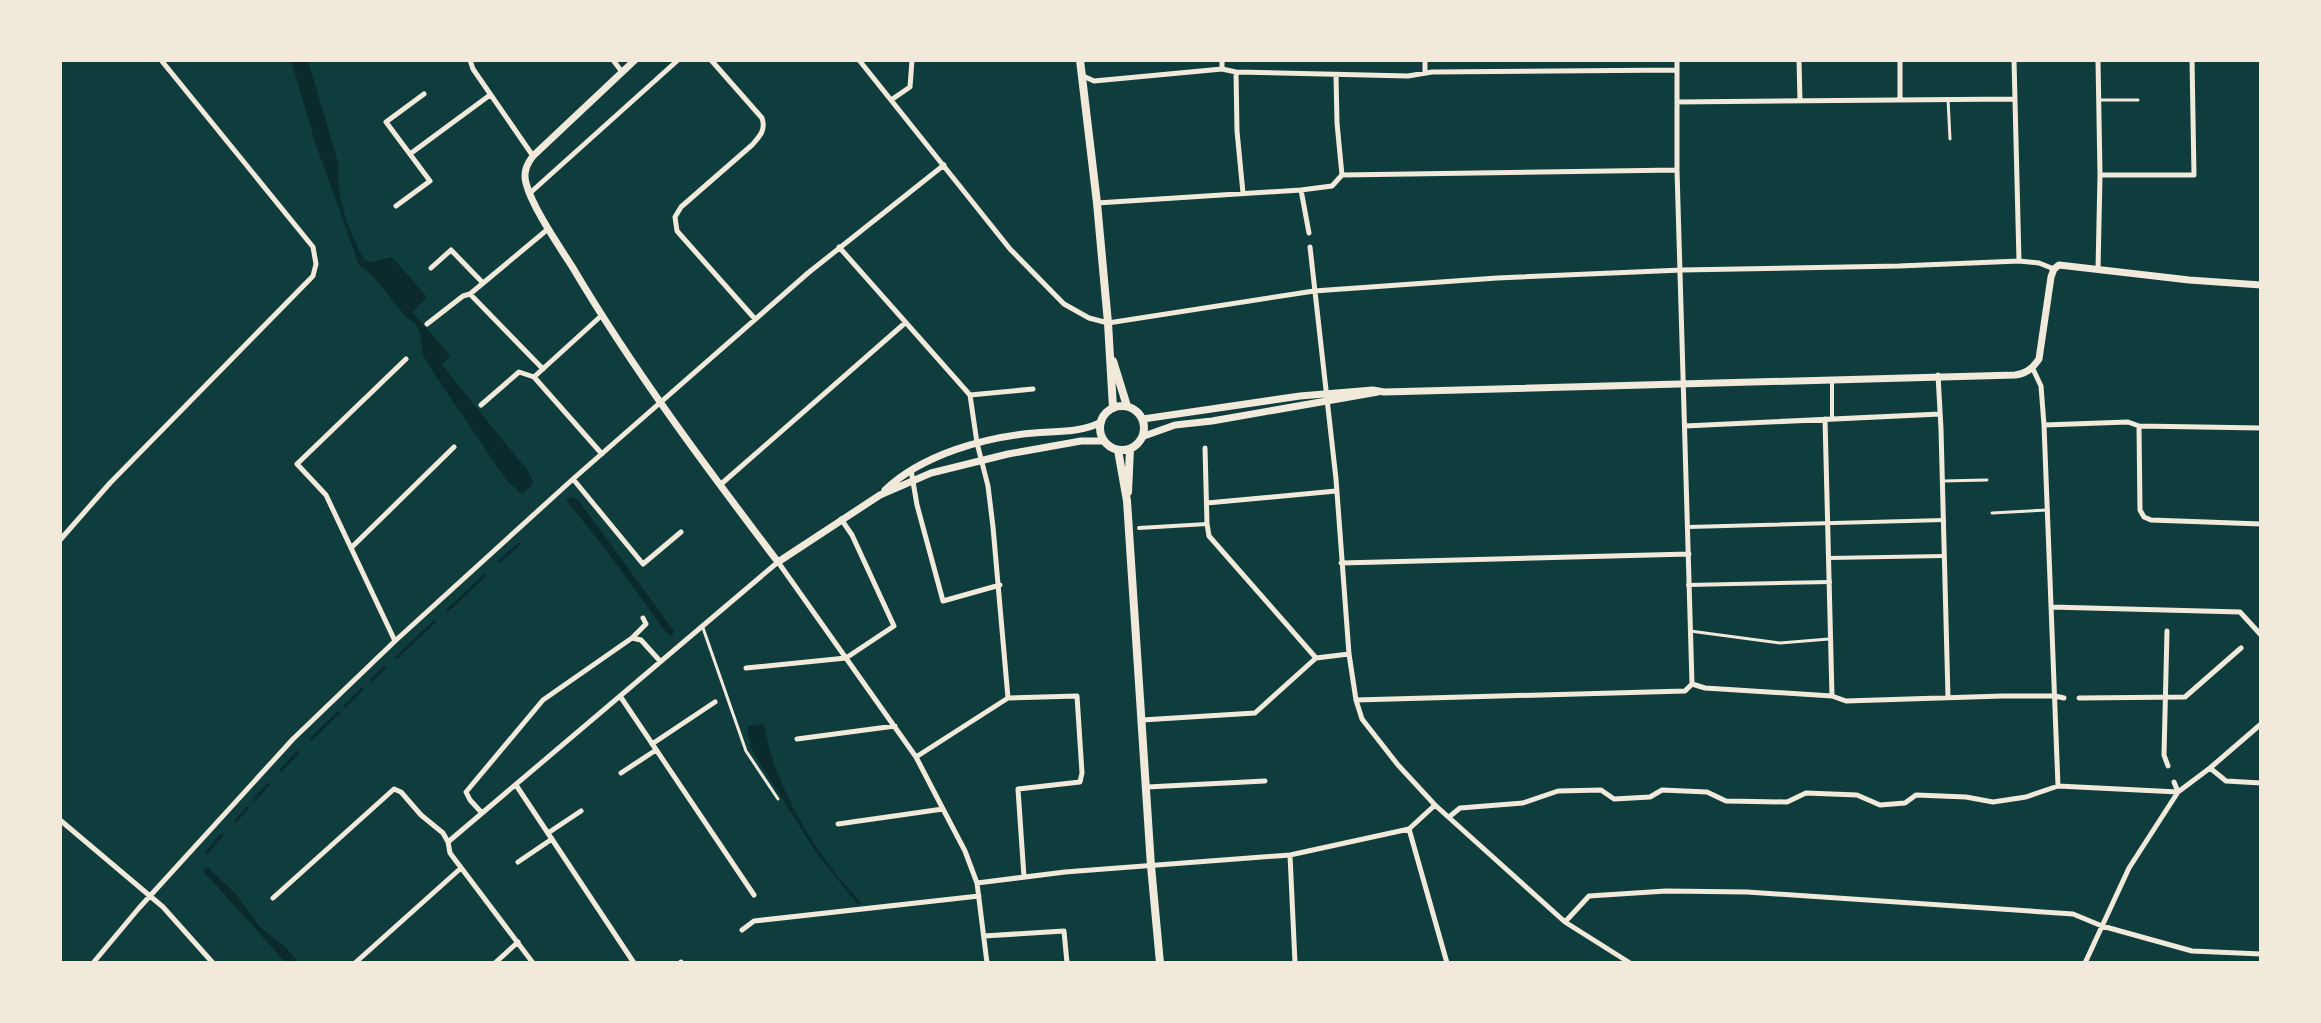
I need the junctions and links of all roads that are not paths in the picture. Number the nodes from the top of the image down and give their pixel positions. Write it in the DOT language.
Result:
graph roads {
  1 [pos="161,60"];
  2 [pos="470,60"];
  3 [pos="613,60"];
  4 [pos="635,60"];
  5 [pos="678,60"];
  6 [pos="711,60"];
  7 [pos="859,60"];
  8 [pos="912,60"];
  9 [pos="1080,60"];
  10 [pos="1199,60"];
  11 [pos="1222,60"];
  12 [pos="1425,60"];
  13 [pos="1677,60"];
  14 [pos="1799,60"];
  15 [pos="1900,60"];
  16 [pos="2014,60"];
  17 [pos="2098,60"];
  18 [pos="2192,60"];
  19 [pos="1222,69"];
  20 [pos="1677,70"];
  21 [pos="1200,71"];
  22 [pos="622,72"];
  23 [pos="1236,72"];
  24 [pos="1425,73"];
  25 [pos="1336,75"];
  26 [pos="1082,76"];
  27 [pos="424,94"];
  28 [pos="490,95"];
  29 [pos="1948,99"];
  30 [pos="2014,99"];
  31 [pos="891,100"];
  32 [pos="1900,100"];
  33 [pos="2099,100"];
  34 [pos="2138,100"];
  35 [pos="1800,101"];
  36 [pos="1677,102"];
  37 [pos="1950,139"];
  38 [pos="410,154"];
  39 [pos="533,156"];
  40 [pos="944,165"];
  41 [pos="1677,170"];
  42 [pos="1342,175"];
  43 [pos="2100,175"];
  44 [pos="1301,190"];
  45 [pos="1243,193"];
  46 [pos="530,194"];
  47 [pos="1097,203"];
  48 [pos="396,206"];
  49 [pos="549,228"];
  50 [pos="1309,233"];
  51 [pos="839,247"];
  52 [pos="1310,247"];
  53 [pos="2019,261"];
  54 [pos="431,268"];
  55 [pos="2054,269"];
  56 [pos="1682,270"];
  57 [pos="2098,270"];
  58 [pos="483,283"];
  59 [pos="2261,285"];
  60 [pos="1314,291"];
  61 [pos="470,294"];
  62 [pos="601,316"];
  63 [pos="755,319"];
  64 [pos="905,323"];
  65 [pos="1108,323"];
  66 [pos="427,324"];
  67 [pos="1109,351"];
  68 [pos="406,359"];
  69 [pos="543,369"];
  70 [pos="2033,369"];
  71 [pos="1938,375"];
  72 [pos="534,377"];
  73 [pos="1832,379"];
  74 [pos="1684,383"];
  75 [pos="1033,389"];
  76 [pos="970,395"];
  77 [pos="1325,395"];
  78 [pos="661,403"];
  79 [pos="481,405"];
  80 [pos="1127,406"];
  81 [pos="1113,408"];
  82 [pos="1940,414"];
  83 [pos="1143,419"];
  84 [pos="1825,419"];
  85 [pos="1832,419"];
  86 [pos="1101,422"];
  87 [pos="2044,425"];
  88 [pos="1685,426"];
  89 [pos="2139,426"];
  90 [pos="2261,428"];
  91 [pos="1144,436"];
  92 [pos="1104,441"];
  93 [pos="977,443"];
  94 [pos="454,447"];
  95 [pos="1205,448"];
  96 [pos="1130,449"];
  97 [pos="1118,450"];
  98 [pos="602,454"];
  99 [pos="982,460"];
  100 [pos="911,470"];
  101 [pos="573,479"];
  102 [pos="914,480"];
  103 [pos="1987,480"];
  104 [pos="1943,481"];
  105 [pos="720,485"];
  106 [pos="1336,491"];
  107 [pos="880,495"];
  108 [pos="1127,501"];
  109 [pos="1207,503"];
  110 [pos="2048,510"];
  111 [pos="1992,513"];
  112 [pos="841,519"];
  113 [pos="1944,520"];
  114 [pos="1827,522"];
  115 [pos="1207,524"];
  116 [pos="2261,524"];
  117 [pos="1688,527"];
  118 [pos="1139,528"];
  119 [pos="681,532"];
  120 [pos="60,540"];
  121 [pos="352,547"];
  122 [pos="1689,554"];
  123 [pos="1944,556"];
  124 [pos="1887,557"];
  125 [pos="1829,558"];
  126 [pos="778,562"];
  127 [pos="1341,563"];
  128 [pos="1888,567"];
  129 [pos="1830,582"];
  130 [pos="1000,585"];
  131 [pos="1688,585"];
  132 [pos="2051,607"];
  133 [pos="643,618"];
  134 [pos="702,626"];
  135 [pos="1690,631"];
  136 [pos="2167,631"];
  137 [pos="2260,634"];
  138 [pos="632,638"];
  139 [pos="2253,638"];
  140 [pos="1832,639"];
  141 [pos="395,641"];
  142 [pos="2241,648"];
  143 [pos="1349,654"];
  144 [pos="846,658"];
  145 [pos="1316,658"];
  146 [pos="660,661"];
  147 [pos="746,668"];
  148 [pos="1692,684"];
  149 [pos="620,696"];
  150 [pos="1832,696"];
  151 [pos="2055,696"];
  152 [pos="2165,696"];
  153 [pos="1948,697"];
  154 [pos="1008,698"];
  155 [pos="2064,698"];
  156 [pos="2079,698"];
  157 [pos="1356,700"];
  158 [pos="715,702"];
  159 [pos="1142,720"];
  160 [pos="2261,724"];
  161 [pos="895,726"];
  162 [pos="797,739"];
  163 [pos="652,744"];
  164 [pos="656,750"];
  165 [pos="916,757"];
  166 [pos="2168,766"];
  167 [pos="2210,768"];
  168 [pos="621,773"];
  169 [pos="1265,781"];
  170 [pos="2174,782"];
  171 [pos="2261,783"];
  172 [pos="516,785"];
  173 [pos="2058,786"];
  174 [pos="1147,787"];
  175 [pos="2178,792"];
  176 [pos="778,799"];
  177 [pos="1435,805"];
  178 [pos="943,809"];
  179 [pos="581,811"];
  180 [pos="482,813"];
  181 [pos="1449,817"];
  182 [pos="60,820"];
  183 [pos="838,824"];
  184 [pos="1409,829"];
  185 [pos="548,833"];
  186 [pos="552,839"];
  187 [pos="448,842"];
  188 [pos="1290,855"];
  189 [pos="518,862"];
  190 [pos="1151,866"];
  191 [pos="461,868"];
  192 [pos="1024,877"];
  193 [pos="977,883"];
  194 [pos="150,895"];
  195 [pos="754,895"];
  196 [pos="979,896"];
  197 [pos="273,898"];
  198 [pos="1565,922"];
  199 [pos="2102,926"];
  200 [pos="742,930"];
  201 [pos="984,936"];
  202 [pos="519,942"];
  203 [pos="2261,954"];
  204 [pos="93,963"];
  205 [pos="213,963"];
  206 [pos="355,963"];
  207 [pos="495,963"];
  208 [pos="533,963"];
  209 [pos="634,963"];
  210 [pos="987,963"];
  211 [pos="1067,963"];
  212 [pos="1160,963"];
  213 [pos="1295,963"];
  214 [pos="1447,963"];
  215 [pos="1630,963"];
  216 [pos="2085,963"];
  1 -- 120 [label="street"];
  2 -- 28 [label="street"];
  3 -- 22 [label="street"];
  4 -- 22 [label="street"];
  5 -- 46 [label="street"];
  6 -- 63 [label="street"];
  7 -- 31 [label="street"];
  8 -- 31 [label="street"];
  9 -- 26 [label="main road"];
  10 -- 21 [label="street"];
  11 -- 19 [label="street"];
  12 -- 24 [label="street"];
  13 -- 20 [label="street"];
  14 -- 35 [label="street"];
  15 -- 32 [label="street"];
  16 -- 30 [label="street"];
  17 -- 33 [label="street"];
  18 -- 43 [label="street"];
  19 -- 21 [label="street"];
  19 -- 23 [label="street"];
  20 -- 24 [label="street"];
  20 -- 36 [label="street"];
  21 -- 26 [label="street"];
  22 -- 39 [label="street"];
  23 -- 25 [label="street"];
  23 -- 45 [label="street"];
  24 -- 25 [label="street"];
  25 -- 42 [label="street"];
  26 -- 47 [label="main road"];
  27 -- 38 [label="street"];
  28 -- 38 [label="street"];
  28 -- 39 [label="street"];
  29 -- 30 [label="street"];
  29 -- 32 [label="street"];
  29 -- 37 [label="lane"];
  30 -- 53 [label="street"];
  31 -- 40 [label="street"];
  32 -- 35 [label="street"];
  33 -- 34 [label="lane"];
  33 -- 43 [label="street"];
  35 -- 36 [label="street"];
  36 -- 41 [label="street"];
  38 -- 48 [label="street"];
  39 -- 46 [label="street"];
  40 -- 51 [label="street"];
  40 -- 65 [label="street"];
  41 -- 42 [label="street"];
  41 -- 56 [label="street"];
  42 -- 44 [label="street"];
  43 -- 57 [label="street"];
  44 -- 45 [label="street"];
  44 -- 50 [label="street"];
  45 -- 47 [label="street"];
  46 -- 49 [label="street"];
  47 -- 65 [label="main road"];
  49 -- 58 [label="street"];
  49 -- 62 [label="street"];
  51 -- 63 [label="street"];
  51 -- 64 [label="street"];
  52 -- 60 [label="street"];
  53 -- 55 [label="street"];
  53 -- 56 [label="street"];
  54 -- 58 [label="street"];
  55 -- 57 [label="street"];
  55 -- 70 [label="street"];
  56 -- 60 [label="street"];
  56 -- 74 [label="street"];
  57 -- 59 [label="street"];
  58 -- 61 [label="street"];
  60 -- 65 [label="street"];
  60 -- 77 [label="street"];
  61 -- 66 [label="street"];
  61 -- 69 [label="street"];
  62 -- 69 [label="street"];
  62 -- 78 [label="street"];
  63 -- 78 [label="street"];
  64 -- 76 [label="street"];
  64 -- 105 [label="street"];
  65 -- 67 [label="main road"];
  67 -- 80 [label="main road"];
  67 -- 81 [label="main road"];
  68 -- 121 [label="street"];
  69 -- 72 [label="street"];
  70 -- 71 [label="street"];
  70 -- 87 [label="street"];
  71 -- 73 [label="street"];
  71 -- 82 [label="street"];
  72 -- 79 [label="street"];
  72 -- 98 [label="street"];
  73 -- 74 [label="street"];
  73 -- 85 [label="street"];
  74 -- 77 [label="street"];
  74 -- 88 [label="street"];
  75 -- 76 [label="street"];
  76 -- 93 [label="street"];
  77 -- 83 [label="street"];
  77 -- 91 [label="street"];
  77 -- 106 [label="street"];
  78 -- 98 [label="street"];
  78 -- 105 [label="street"];
  80 -- 81 [label="main road"];
  80 -- 83 [label="main road"];
  81 -- 86 [label="main road"];
  82 -- 85 [label="street"];
  82 -- 104 [label="street"];
  83 -- 91 [label="main road"];
  84 -- 85 [label="street"];
  84 -- 88 [label="street"];
  84 -- 114 [label="street"];
  86 -- 92 [label="main road"];
  86 -- 93 [label="street"];
  87 -- 89 [label="street"];
  87 -- 110 [label="street"];
  88 -- 117 [label="street"];
  89 -- 90 [label="street"];
  89 -- 116 [label="street"];
  91 -- 96 [label="main road"];
  92 -- 97 [label="main road"];
  92 -- 99 [label="street"];
  93 -- 99 [label="street"];
  93 -- 100 [label="street"];
  94 -- 121 [label="street"];
  95 -- 109 [label="street"];
  96 -- 97 [label="main road"];
  96 -- 108 [label="main road"];
  97 -- 108 [label="main road"];
  98 -- 101 [label="street"];
  99 -- 102 [label="street"];
  99 -- 130 [label="street"];
  100 -- 102 [label="street"];
  100 -- 107 [label="street"];
  101 -- 119 [label="street"];
  101 -- 141 [label="street"];
  102 -- 107 [label="street"];
  102 -- 130 [label="street"];
  103 -- 104 [label="lane"];
  104 -- 113 [label="street"];
  105 -- 126 [label="street"];
  106 -- 109 [label="street"];
  106 -- 127 [label="street"];
  107 -- 112 [label="street"];
  108 -- 159 [label="main road"];
  109 -- 115 [label="street"];
  110 -- 111 [label="lane"];
  110 -- 132 [label="street"];
  112 -- 126 [label="street"];
  112 -- 144 [label="street"];
  113 -- 114 [label="street"];
  113 -- 123 [label="street"];
  114 -- 117 [label="street"];
  114 -- 125 [label="street"];
  115 -- 118 [label="street"];
  115 -- 145 [label="street"];
  117 -- 122 [label="street"];
  121 -- 141 [label="street"];
  122 -- 127 [label="street"];
  122 -- 131 [label="street"];
  123 -- 124 [label="street"];
  123 -- 153 [label="street"];
  124 -- 125 [label="street"];
  124 -- 128 [label="street"];
  125 -- 129 [label="street"];
  126 -- 134 [label="street"];
  126 -- 144 [label="street"];
  127 -- 143 [label="street"];
  129 -- 131 [label="street"];
  129 -- 140 [label="street"];
  130 -- 154 [label="street"];
  131 -- 135 [label="street"];
  132 -- 137 [label="street"];
  132 -- 151 [label="street"];
  133 -- 138 [label="street"];
  134 -- 146 [label="street"];
  134 -- 176 [label="lane"];
  135 -- 140 [label="lane"];
  135 -- 148 [label="street"];
  136 -- 152 [label="street"];
  137 -- 139 [label="street"];
  138 -- 146 [label="street"];
  138 -- 180 [label="street"];
  140 -- 150 [label="street"];
  141 -- 194 [label="street"];
  142 -- 152 [label="street"];
  143 -- 145 [label="street"];
  143 -- 157 [label="street"];
  144 -- 147 [label="street"];
  144 -- 161 [label="street"];
  145 -- 159 [label="street"];
  146 -- 149 [label="street"];
  148 -- 150 [label="street"];
  148 -- 157 [label="street"];
  149 -- 163 [label="street"];
  149 -- 172 [label="street"];
  150 -- 153 [label="street"];
  151 -- 153 [label="street"];
  151 -- 155 [label="street"];
  151 -- 173 [label="street"];
  152 -- 156 [label="street"];
  152 -- 166 [label="street"];
  154 -- 165 [label="street"];
  154 -- 192 [label="street"];
  157 -- 177 [label="street"];
  158 -- 163 [label="street"];
  159 -- 174 [label="main road"];
  160 -- 167 [label="street"];
  161 -- 162 [label="street"];
  161 -- 165 [label="street"];
  163 -- 164 [label="street"];
  164 -- 168 [label="street"];
  164 -- 195 [label="street"];
  165 -- 178 [label="street"];
  167 -- 171 [label="street"];
  167 -- 175 [label="street"];
  169 -- 174 [label="street"];
  170 -- 175 [label="street"];
  172 -- 180 [label="street"];
  172 -- 185 [label="street"];
  173 -- 175 [label="street"];
  173 -- 181 [label="street"];
  174 -- 190 [label="main road"];
  175 -- 199 [label="street"];
  177 -- 181 [label="street"];
  177 -- 184 [label="street"];
  178 -- 183 [label="street"];
  178 -- 193 [label="street"];
  179 -- 185 [label="street"];
  180 -- 187 [label="street"];
  181 -- 198 [label="street"];
  182 -- 194 [label="street"];
  184 -- 188 [label="street"];
  184 -- 214 [label="street"];
  185 -- 186 [label="street"];
  186 -- 189 [label="street"];
  186 -- 209 [label="street"];
  187 -- 191 [label="street"];
  187 -- 197 [label="street"];
  188 -- 190 [label="street"];
  188 -- 213 [label="street"];
  190 -- 192 [label="street"];
  190 -- 212 [label="main road"];
  191 -- 202 [label="street"];
  191 -- 206 [label="street"];
  192 -- 193 [label="street"];
  193 -- 196 [label="street"];
  194 -- 204 [label="street"];
  194 -- 205 [label="street"];
  196 -- 200 [label="street"];
  196 -- 201 [label="street"];
  198 -- 199 [label="street"];
  198 -- 215 [label="street"];
  199 -- 203 [label="street"];
  199 -- 216 [label="street"];
  201 -- 210 [label="street"];
  201 -- 211 [label="street"];
  202 -- 207 [label="street"];
  202 -- 208 [label="street"];
}
